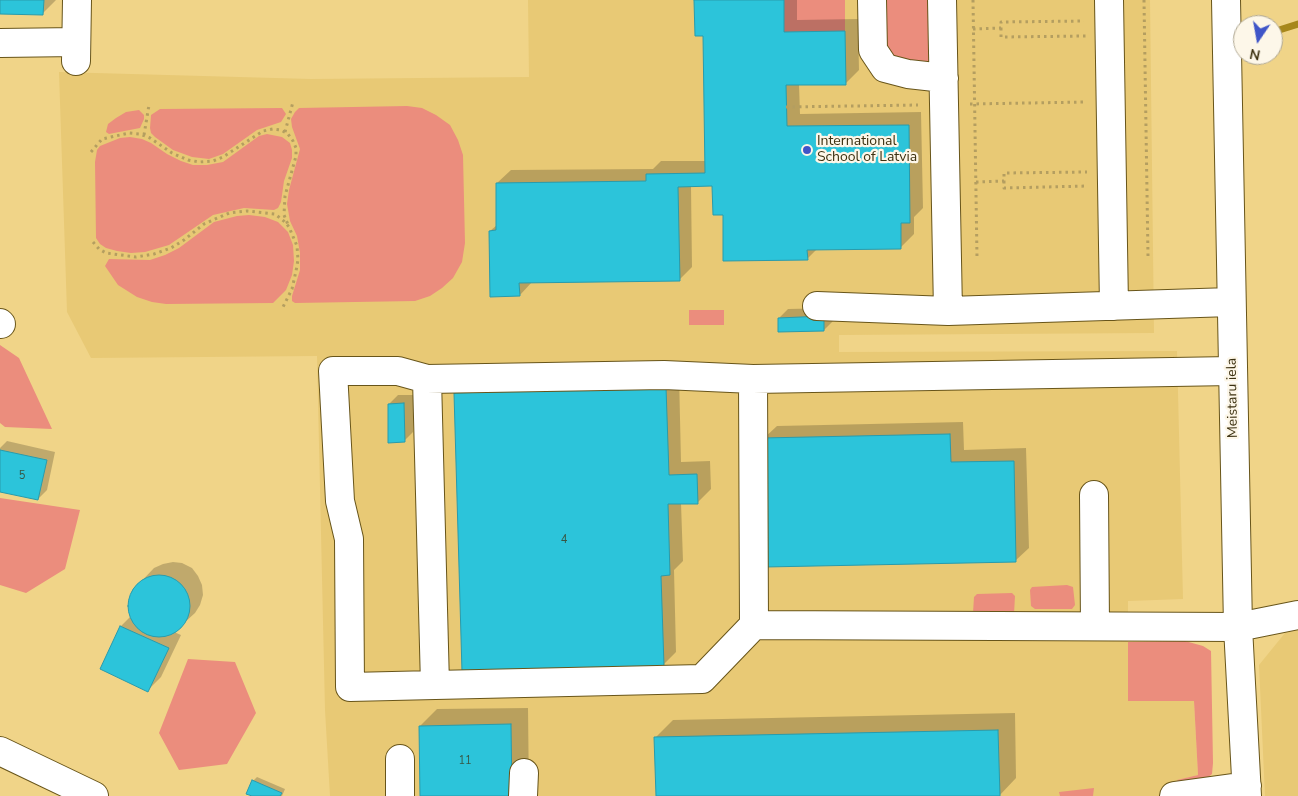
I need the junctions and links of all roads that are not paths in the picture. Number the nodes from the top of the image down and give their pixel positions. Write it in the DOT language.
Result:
graph roads {
  1 [pos="77,0"];
  2 [pos="872,0"];
  3 [pos="942,0"];
  4 [pos="1109,0"];
  5 [pos="1226,0"];
  6 [pos="0,43"];
  7 [pos="944,78"];
  8 [pos="1231,302"];
  9 [pos="816,306"];
  10 [pos="1114,306"];
  11 [pos="948,311"];
  12 [pos="1232,371"];
  13 [pos="428,379"];
  14 [pos="753,379"];
  15 [pos="1094,495"];
  16 [pos="1298,614"];
  17 [pos="754,624"];
  18 [pos="1095,626"];
  19 [pos="1238,628"];
  20 [pos="435,685"];
  21 [pos="0,751"];
  22 [pos="400,759"];
  23 [pos="1247,791"];
  24 [pos="94,796"];
  25 [pos="400,796"];
  26 [pos="1174,796"];
  1 -- 6 [label="street"];
  2 -- 7 [label="street"];
  3 -- 7 [label="street"];
  4 -- 10 [label="street"];
  5 -- 8 [label="street, Meistaru iela"];
  7 -- 11 [label="street"];
  8 -- 10 [label="street"];
  8 -- 12 [label="street, Meistaru iela"];
  9 -- 11 [label="street"];
  10 -- 11 [label="street"];
  12 -- 14 [label="street"];
  12 -- 19 [label="street, Meistaru iela"];
  13 -- 14 [label="street"];
  13 -- 20 [label="street"];
  13 -- 20 [label="street"];
  14 -- 17 [label="street"];
  15 -- 18 [label="street"];
  16 -- 19 [label="street"];
  17 -- 18 [label="street"];
  17 -- 20 [label="street"];
  18 -- 19 [label="street"];
  19 -- 23 [label="street, Meistaru iela"];
  21 -- 24 [label="street"];
  22 -- 25 [label="street"];
  23 -- 26 [label="street"];
}
